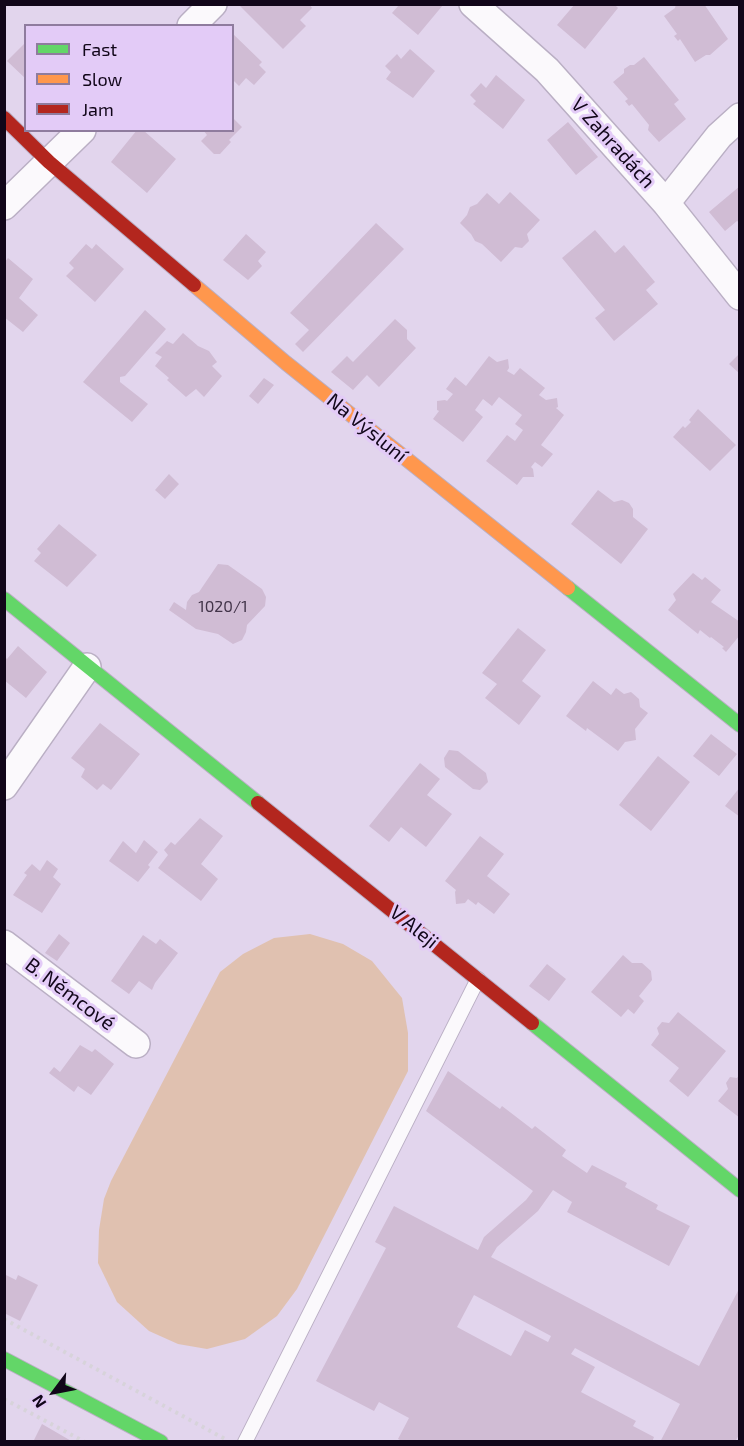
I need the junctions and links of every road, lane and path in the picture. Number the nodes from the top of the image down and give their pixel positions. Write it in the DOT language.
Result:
graph roads {
  1 [pos="213,4"];
  2 [pos="473,4"];
  3 [pos="193,24"];
  4 [pos="740,117"];
  5 [pos="4,118"];
  6 [pos="80,132"];
  7 [pos="49,162"];
  8 [pos="666,203"];
  9 [pos="4,206"];
  10 [pos="740,296"];
  11 [pos="4,599"];
  12 [pos="87,667"];
  13 [pos="740,725"];
  14 [pos="4,786"];
  15 [pos="4,944"];
  16 [pos="478,979"];
  17 [pos="136,1044"];
  18 [pos="740,1190"];
  19 [pos="4,1319"];
  20 [pos="4,1359"];
  21 [pos="4,1399"];
  22 [pos="226,1440"];
  23 [pos="85,1442"];
  24 [pos="161,1442"];
  25 [pos="245,1442"];
  1 -- 3 [label="street"];
  2 -- 8 [label="street, V Zahradách"];
  4 -- 8 [label="street"];
  5 -- 7 [label="street, Na Výsluní"];
  6 -- 7 [label="street"];
  7 -- 9 [label="street"];
  7 -- 13 [label="street, Na Výsluní"];
  8 -- 10 [label="street, V Zahradách"];
  11 -- 12 [label="street, V Aleji"];
  12 -- 14 [label="street"];
  12 -- 16 [label="street, V Aleji"];
  15 -- 17 [label="street, B. Němcové"];
  16 -- 18 [label="street, V Aleji"];
  16 -- 25 [label="lane"];
  19 -- 22 [label="path"];
  20 -- 24 [label="street"];
  21 -- 23 [label="path"];
}
